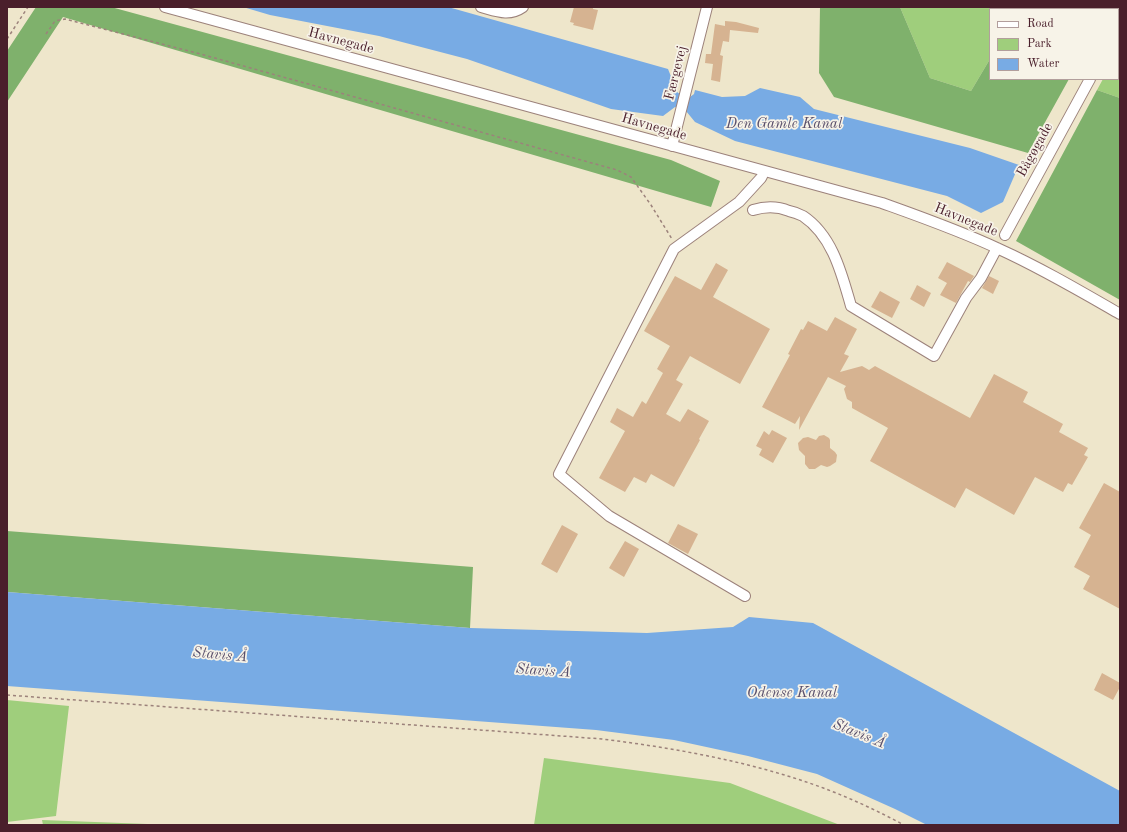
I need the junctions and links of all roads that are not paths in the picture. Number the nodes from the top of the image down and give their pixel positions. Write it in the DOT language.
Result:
graph roads {
  1 [pos="165,7"];
  2 [pos="481,7"];
  3 [pos="523,7"];
  4 [pos="707,7"];
  5 [pos="1089,80"];
  6 [pos="672,146"];
  7 [pos="764,172"];
  8 [pos="754,210"];
  9 [pos="1005,235"];
  10 [pos="994,247"];
  11 [pos="1120,314"];
  12 [pos="745,596"];
  1 -- 6 [label="street, Havnegade"];
  2 -- 3 [label="street"];
  4 -- 6 [label="street, Færgevej"];
  5 -- 9 [label="street, Bågøgade"];
  6 -- 7 [label="street, Havnegade"];
  7 -- 10 [label="street, Havnegade"];
  7 -- 12 [label="street"];
  8 -- 10 [label="street"];
  10 -- 11 [label="street, Havnegade"];
}
